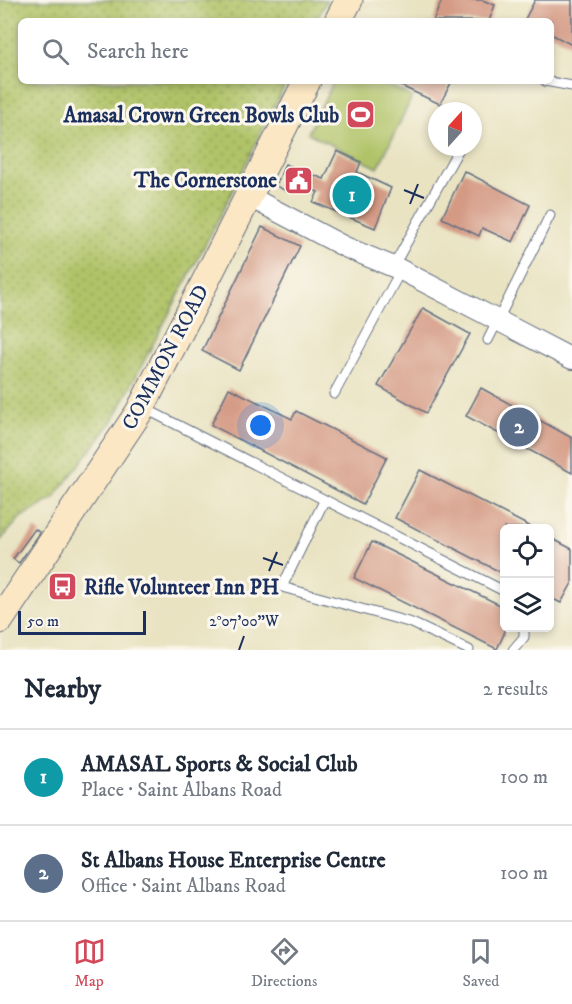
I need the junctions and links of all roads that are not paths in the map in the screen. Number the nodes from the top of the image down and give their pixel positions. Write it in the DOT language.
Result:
graph roads {
  1 [pos="349,0"];
  2 [pos="340,18"];
  3 [pos="554,83"];
  4 [pos="305,84"];
  5 [pos="572,86"];
  6 [pos="455,156"];
  7 [pos="248,196"];
  8 [pos="550,215"];
  9 [pos="397,268"];
  10 [pos="498,321"];
  11 [pos="488,340"];
  12 [pos="572,359"];
  13 [pos="334,394"];
  14 [pos="141,407"];
  15 [pos="324,501"];
  16 [pos="500,589"];
  17 [pos="0,620"];
  18 [pos="524,632"];
  19 [pos="469,650"];
  20 [pos="513,650"];
  1 -- 2 [label="street"];
  3 -- 5 [label="lane"];
  4 -- 7 [label="street, COMMON ROAD"];
  6 -- 9 [label="lane"];
  7 -- 9 [label="street"];
  7 -- 14 [label="street, COMMON ROAD"];
  8 -- 10 [label="lane"];
  9 -- 10 [label="street"];
  9 -- 13 [label="lane"];
  10 -- 11 [label="lane"];
  10 -- 12 [label="street"];
  14 -- 15 [label="lane"];
  14 -- 17 [label="street, COMMON ROAD"];
  15 -- 16 [label="lane"];
  15 -- 19 [label="lane"];
  18 -- 20 [label="lane"];
}
